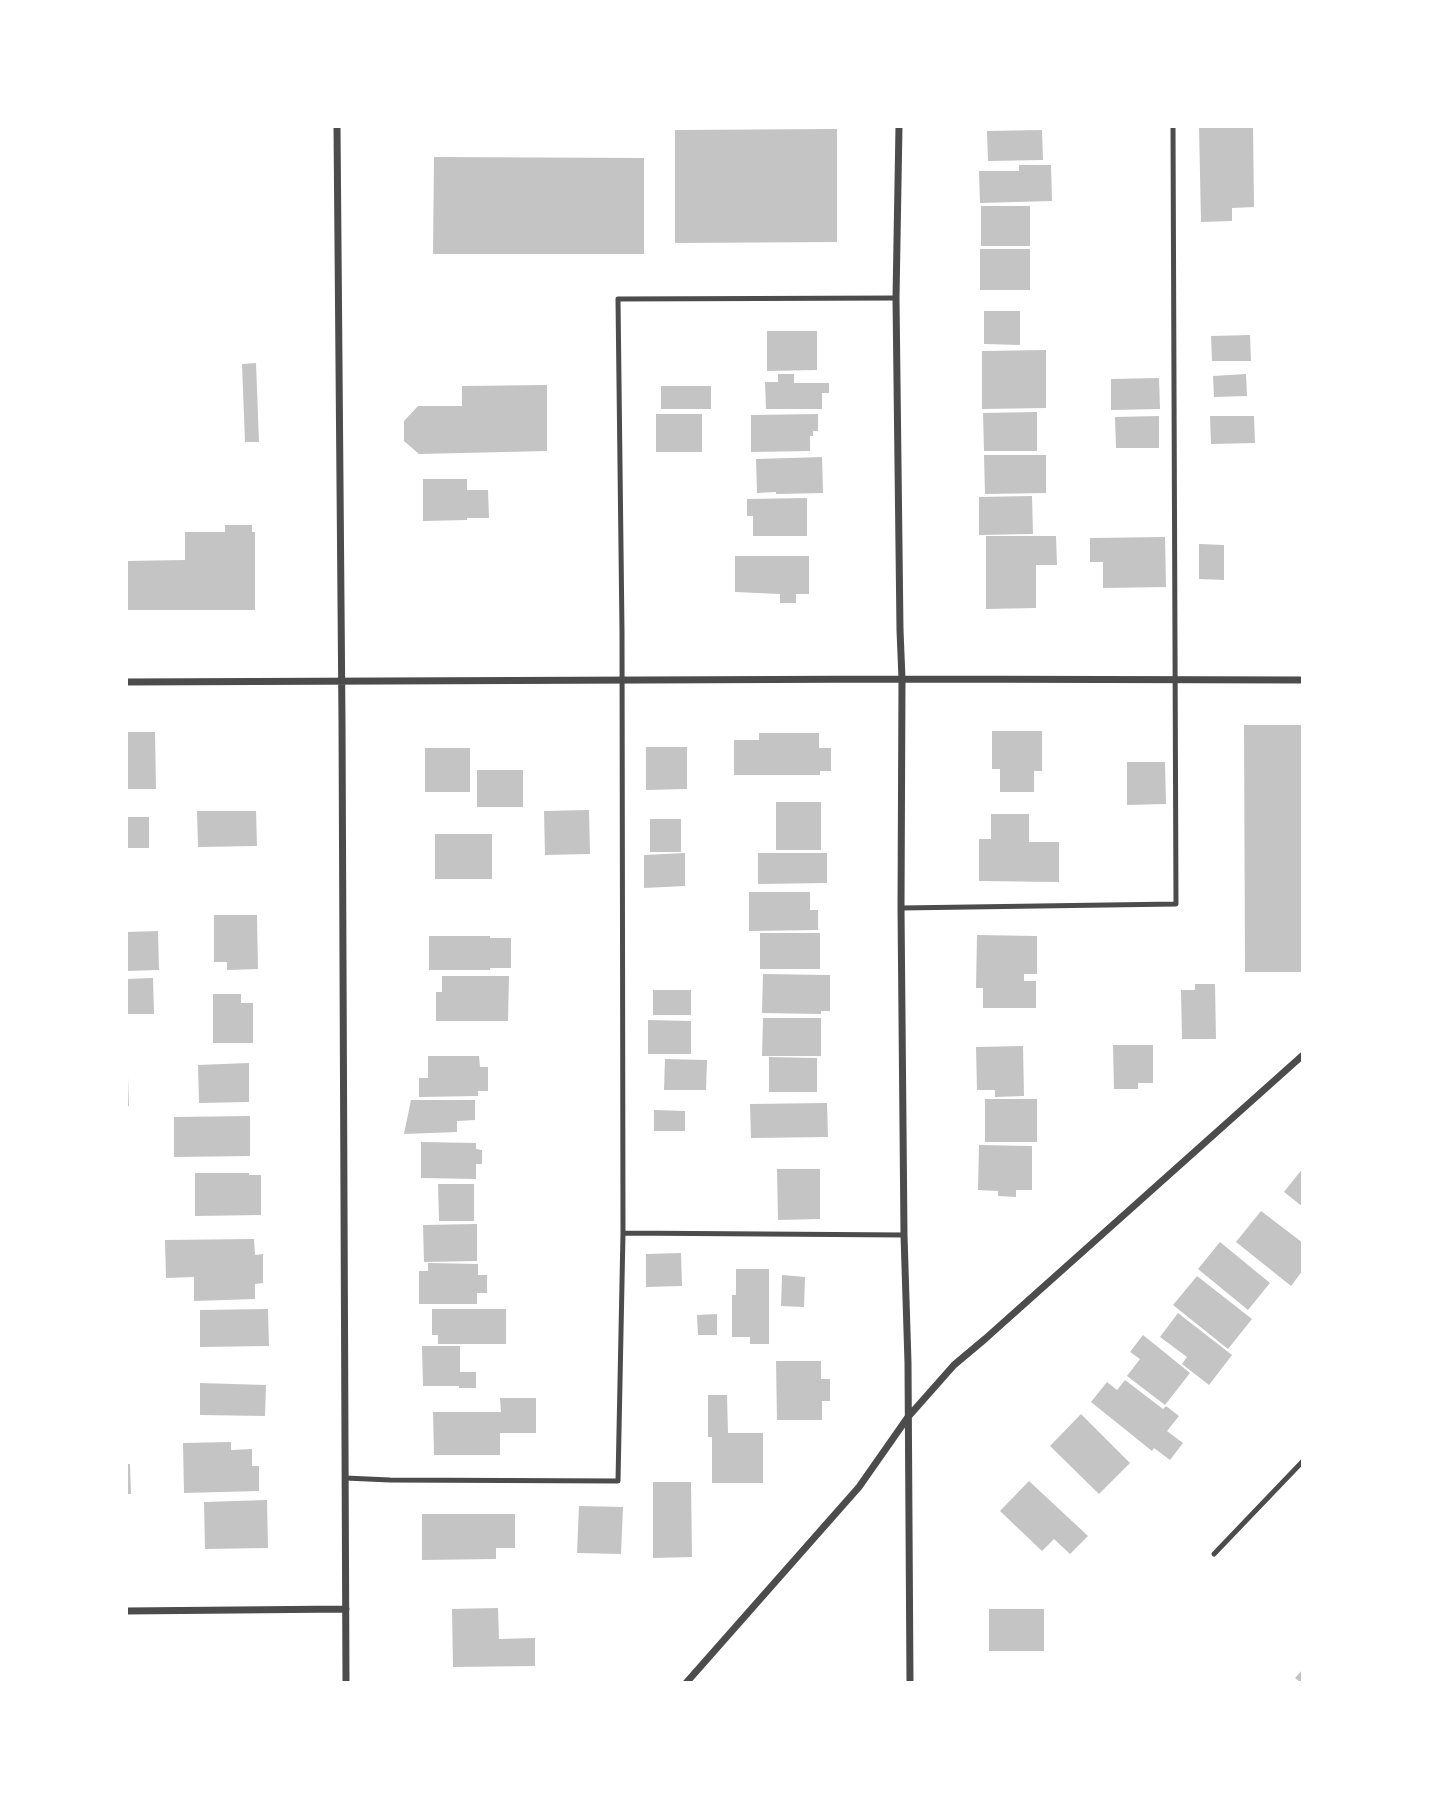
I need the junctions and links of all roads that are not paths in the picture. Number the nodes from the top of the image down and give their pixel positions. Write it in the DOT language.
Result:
graph roads {
  1 [pos="337,126"];
  2 [pos="899,126"];
  3 [pos="1173,126"];
  4 [pos="896,298"];
  5 [pos="902,679"];
  6 [pos="1175,679"];
  7 [pos="341,680"];
  8 [pos="622,680"];
  9 [pos="1303,680"];
  10 [pos="126,681"];
  11 [pos="901,908"];
  12 [pos="1303,1055"];
  13 [pos="623,1233"];
  14 [pos="904,1235"];
  15 [pos="908,1417"];
  16 [pos="1303,1461"];
  17 [pos="345,1478"];
  18 [pos="1214,1554"];
  19 [pos="346,1609"];
  20 [pos="126,1611"];
  21 [pos="346,1683"];
  22 [pos="686,1683"];
  23 [pos="910,1683"];
  1 -- 7 [label="street"];
  2 -- 4 [label="street"];
  3 -- 6 [label="lane"];
  4 -- 5 [label="street"];
  4 -- 8 [label="lane"];
  5 -- 6 [label="street"];
  5 -- 8 [label="street"];
  5 -- 11 [label="street"];
  6 -- 9 [label="street"];
  6 -- 11 [label="lane"];
  7 -- 8 [label="street"];
  7 -- 10 [label="street"];
  7 -- 17 [label="street"];
  8 -- 13 [label="lane"];
  11 -- 14 [label="street"];
  12 -- 15 [label="street"];
  13 -- 14 [label="lane"];
  13 -- 17 [label="lane"];
  14 -- 15 [label="street"];
  15 -- 22 [label="street"];
  15 -- 23 [label="street"];
  16 -- 18 [label="lane"];
  17 -- 19 [label="street"];
  19 -- 20 [label="street"];
  19 -- 21 [label="street"];
}
